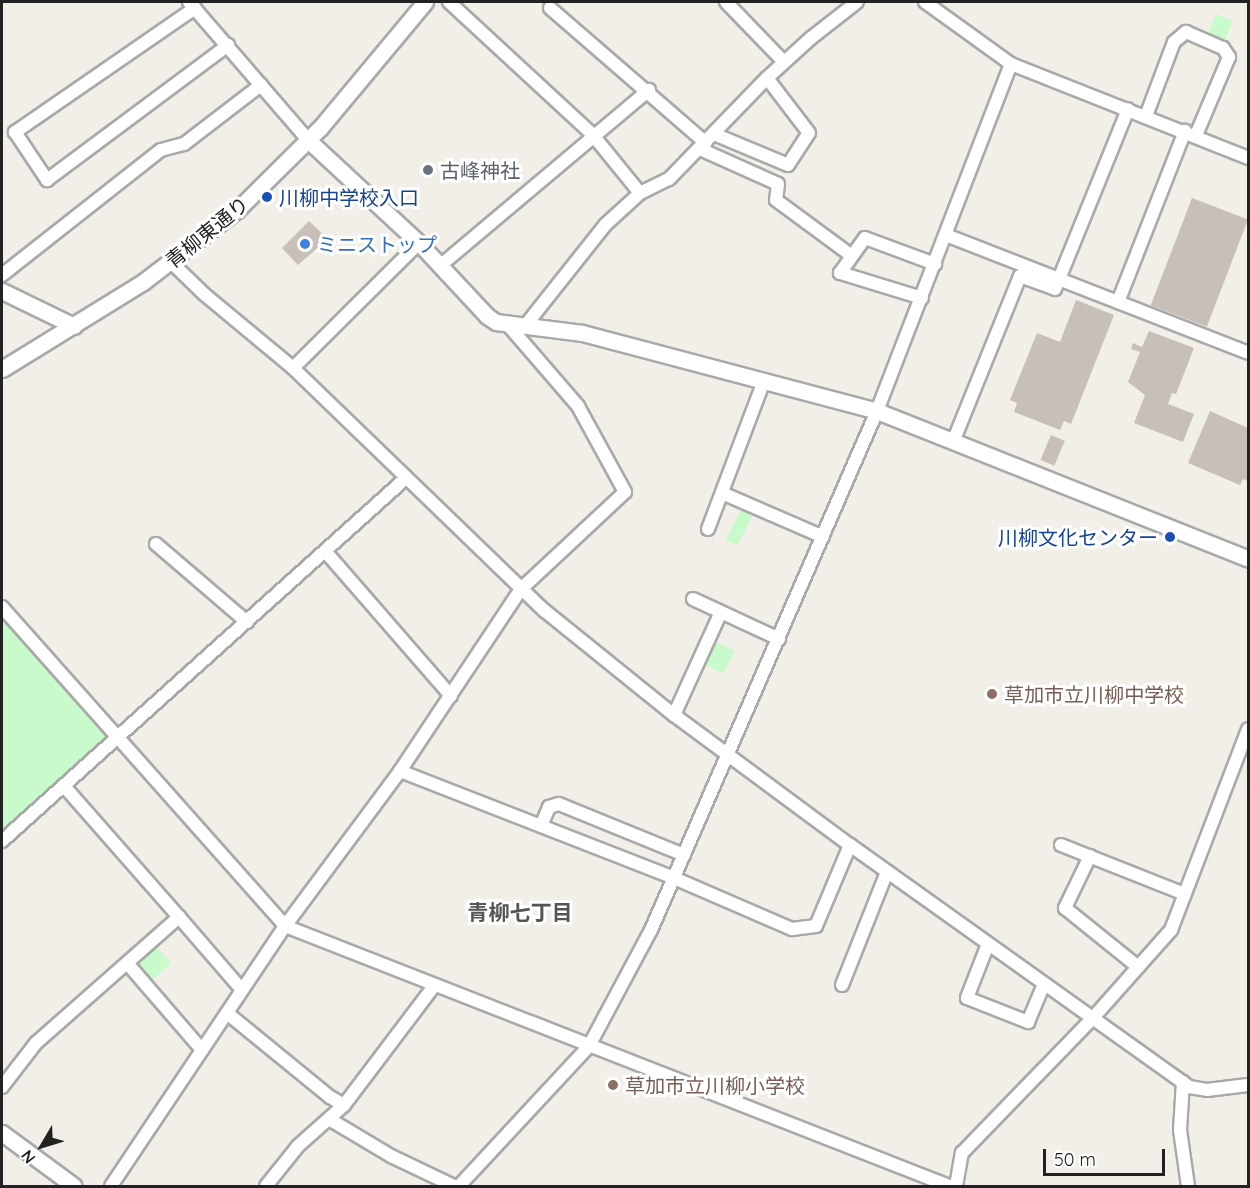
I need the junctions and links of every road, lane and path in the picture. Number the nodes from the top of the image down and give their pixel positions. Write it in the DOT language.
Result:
graph roads {
  1 [pos="425,2"];
  2 [pos="449,2"];
  3 [pos="726,2"];
  4 [pos="857,2"];
  5 [pos="925,2"];
  6 [pos="192,5"];
  7 [pos="550,8"];
  8 [pos="228,45"];
  9 [pos="784,63"];
  10 [pos="1011,64"];
  11 [pos="767,78"];
  12 [pos="261,85"];
  13 [pos="648,91"];
  14 [pos="1128,109"];
  15 [pos="1146,116"];
  16 [pos="1191,133"];
  17 [pos="594,137"];
  18 [pos="308,140"];
  19 [pos="707,142"];
  20 [pos="1248,158"];
  21 [pos="640,193"];
  22 [pos="946,235"];
  23 [pos="419,243"];
  24 [pos="852,256"];
  25 [pos="171,262"];
  26 [pos="935,264"];
  27 [pos="441,265"];
  28 [pos="2,275"];
  29 [pos="1059,279"];
  30 [pos="2,291"];
  31 [pos="921,298"];
  32 [pos="1118,302"];
  33 [pos="508,325"];
  34 [pos="74,326"];
  35 [pos="525,326"];
  36 [pos="1248,353"];
  37 [pos="293,368"];
  38 [pos="2,369"];
  39 [pos="764,381"];
  40 [pos="877,411"];
  41 [pos="953,442"];
  42 [pos="406,478"];
  43 [pos="722,493"];
  44 [pos="708,529"];
  45 [pos="823,537"];
  46 [pos="156,544"];
  47 [pos="326,551"];
  48 [pos="1248,559"];
  49 [pos="521,589"];
  50 [pos="693,599"];
  51 [pos="2,607"];
  52 [pos="721,612"];
  53 [pos="247,622"];
  54 [pos="779,639"];
  55 [pos="451,696"];
  56 [pos="674,714"];
  57 [pos="1248,729"];
  58 [pos="117,738"];
  59 [pos="728,754"];
  60 [pos="1236,762"];
  61 [pos="1248,767"];
  62 [pos="400,771"];
  63 [pos="64,786"];
  64 [pos="541,826"];
  65 [pos="2,841"];
  66 [pos="850,845"];
  67 [pos="1061,845"];
  68 [pos="684,855"];
  69 [pos="1090,856"];
  70 [pos="887,872"];
  71 [pos="674,878"];
  72 [pos="1185,894"];
  73 [pos="179,917"];
  74 [pos="285,926"];
  75 [pos="988,944"];
  76 [pos="127,963"];
  77 [pos="1138,967"];
  78 [pos="1044,984"];
  79 [pos="842,985"];
  80 [pos="434,986"];
  81 [pos="242,990"];
  82 [pos="227,1013"];
  83 [pos="1092,1019"];
  84 [pos="589,1046"];
  85 [pos="202,1050"];
  86 [pos="1183,1082"];
  87 [pos="1248,1085"];
  88 [pos="2,1087"];
  89 [pos="344,1105"];
  90 [pos="329,1119"];
  91 [pos="2,1133"];
  92 [pos="74,1186"];
  93 [pos="111,1186"];
  94 [pos="266,1186"];
  95 [pos="456,1186"];
  96 [pos="949,1186"];
  97 [pos="956,1186"];
  98 [pos="1188,1186"];
  1 -- 18 [label="street, 青柳東通り"];
  2 -- 17 [label="street"];
  3 -- 9 [label="street"];
  4 -- 9 [label="street"];
  5 -- 10 [label="street"];
  6 -- 8 [label="street"];
  6 -- 8 [label="street"];
  7 -- 13 [label="street"];
  8 -- 12 [label="street"];
  9 -- 11 [label="street"];
  10 -- 14 [label="street"];
  10 -- 22 [label="street"];
  11 -- 19 [label="street"];
  11 -- 19 [label="street"];
  12 -- 18 [label="street"];
  12 -- 28 [label="street"];
  13 -- 17 [label="street"];
  13 -- 19 [label="street"];
  14 -- 15 [label="street"];
  14 -- 29 [label="street"];
  15 -- 16 [label="street"];
  15 -- 16 [label="street"];
  16 -- 20 [label="street"];
  16 -- 32 [label="street"];
  17 -- 21 [label="street"];
  17 -- 27 [label="street"];
  18 -- 23 [label="street"];
  18 -- 25 [label="street, 青柳東通り"];
  19 -- 21 [label="street"];
  19 -- 24 [label="street"];
  21 -- 35 [label="street"];
  22 -- 26 [label="street"];
  22 -- 29 [label="street"];
  23 -- 27 [label="street"];
  23 -- 37 [label="street"];
  24 -- 26 [label="street"];
  24 -- 31 [label="street"];
  25 -- 34 [label="street, 青柳東通り"];
  25 -- 37 [label="street"];
  26 -- 31 [label="street"];
  27 -- 33 [label="street"];
  29 -- 32 [label="street"];
  29 -- 41 [label="street"];
  30 -- 34 [label="street"];
  31 -- 40 [label="street"];
  32 -- 36 [label="street"];
  33 -- 35 [label="street"];
  33 -- 49 [label="street"];
  34 -- 38 [label="street, 青柳東通り"];
  35 -- 39 [label="street"];
  37 -- 42 [label="street"];
  39 -- 40 [label="street"];
  39 -- 43 [label="street"];
  40 -- 41 [label="street"];
  40 -- 45 [label="street"];
  41 -- 48 [label="street"];
  42 -- 47 [label="street"];
  42 -- 49 [label="street"];
  43 -- 44 [label="street"];
  43 -- 45 [label="street"];
  45 -- 54 [label="street"];
  46 -- 53 [label="street"];
  47 -- 53 [label="street"];
  47 -- 55 [label="street"];
  49 -- 55 [label="street"];
  49 -- 56 [label="street"];
  50 -- 52 [label="street"];
  51 -- 58 [label="street"];
  52 -- 54 [label="street"];
  52 -- 56 [label="street"];
  53 -- 58 [label="street"];
  54 -- 59 [label="street"];
  55 -- 62 [label="street"];
  56 -- 59 [label="street"];
  57 -- 60 [label="street"];
  58 -- 63 [label="street"];
  58 -- 74 [label="street"];
  59 -- 66 [label="street"];
  59 -- 68 [label="street"];
  60 -- 61 [label="street"];
  60 -- 72 [label="street"];
  62 -- 64 [label="street"];
  62 -- 74 [label="street"];
  63 -- 65 [label="street"];
  63 -- 73 [label="street"];
  64 -- 68 [label="street"];
  64 -- 71 [label="street"];
  66 -- 70 [label="street"];
  66 -- 71 [label="street"];
  67 -- 69 [label="street"];
  68 -- 71 [label="street"];
  69 -- 72 [label="street"];
  69 -- 77 [label="street"];
  70 -- 75 [label="street"];
  70 -- 79 [label="street"];
  71 -- 84 [label="street"];
  72 -- 77 [label="street"];
  73 -- 76 [label="street"];
  73 -- 81 [label="street"];
  74 -- 80 [label="street"];
  74 -- 81 [label="street"];
  75 -- 78 [label="street"];
  75 -- 78 [label="street"];
  76 -- 85 [label="street"];
  76 -- 88 [label="street"];
  77 -- 83 [label="street"];
  78 -- 83 [label="street"];
  80 -- 84 [label="street"];
  80 -- 89 [label="street"];
  81 -- 82 [label="street"];
  82 -- 85 [label="street"];
  82 -- 89 [label="street"];
  83 -- 86 [label="street"];
  83 -- 97 [label="street"];
  84 -- 95 [label="street"];
  84 -- 96 [label="street"];
  85 -- 93 [label="street"];
  86 -- 87 [label="street"];
  86 -- 98 [label="street"];
  89 -- 90 [label="street"];
  90 -- 94 [label="street"];
  90 -- 95 [label="street"];
  91 -- 92 [label="street"];
}
